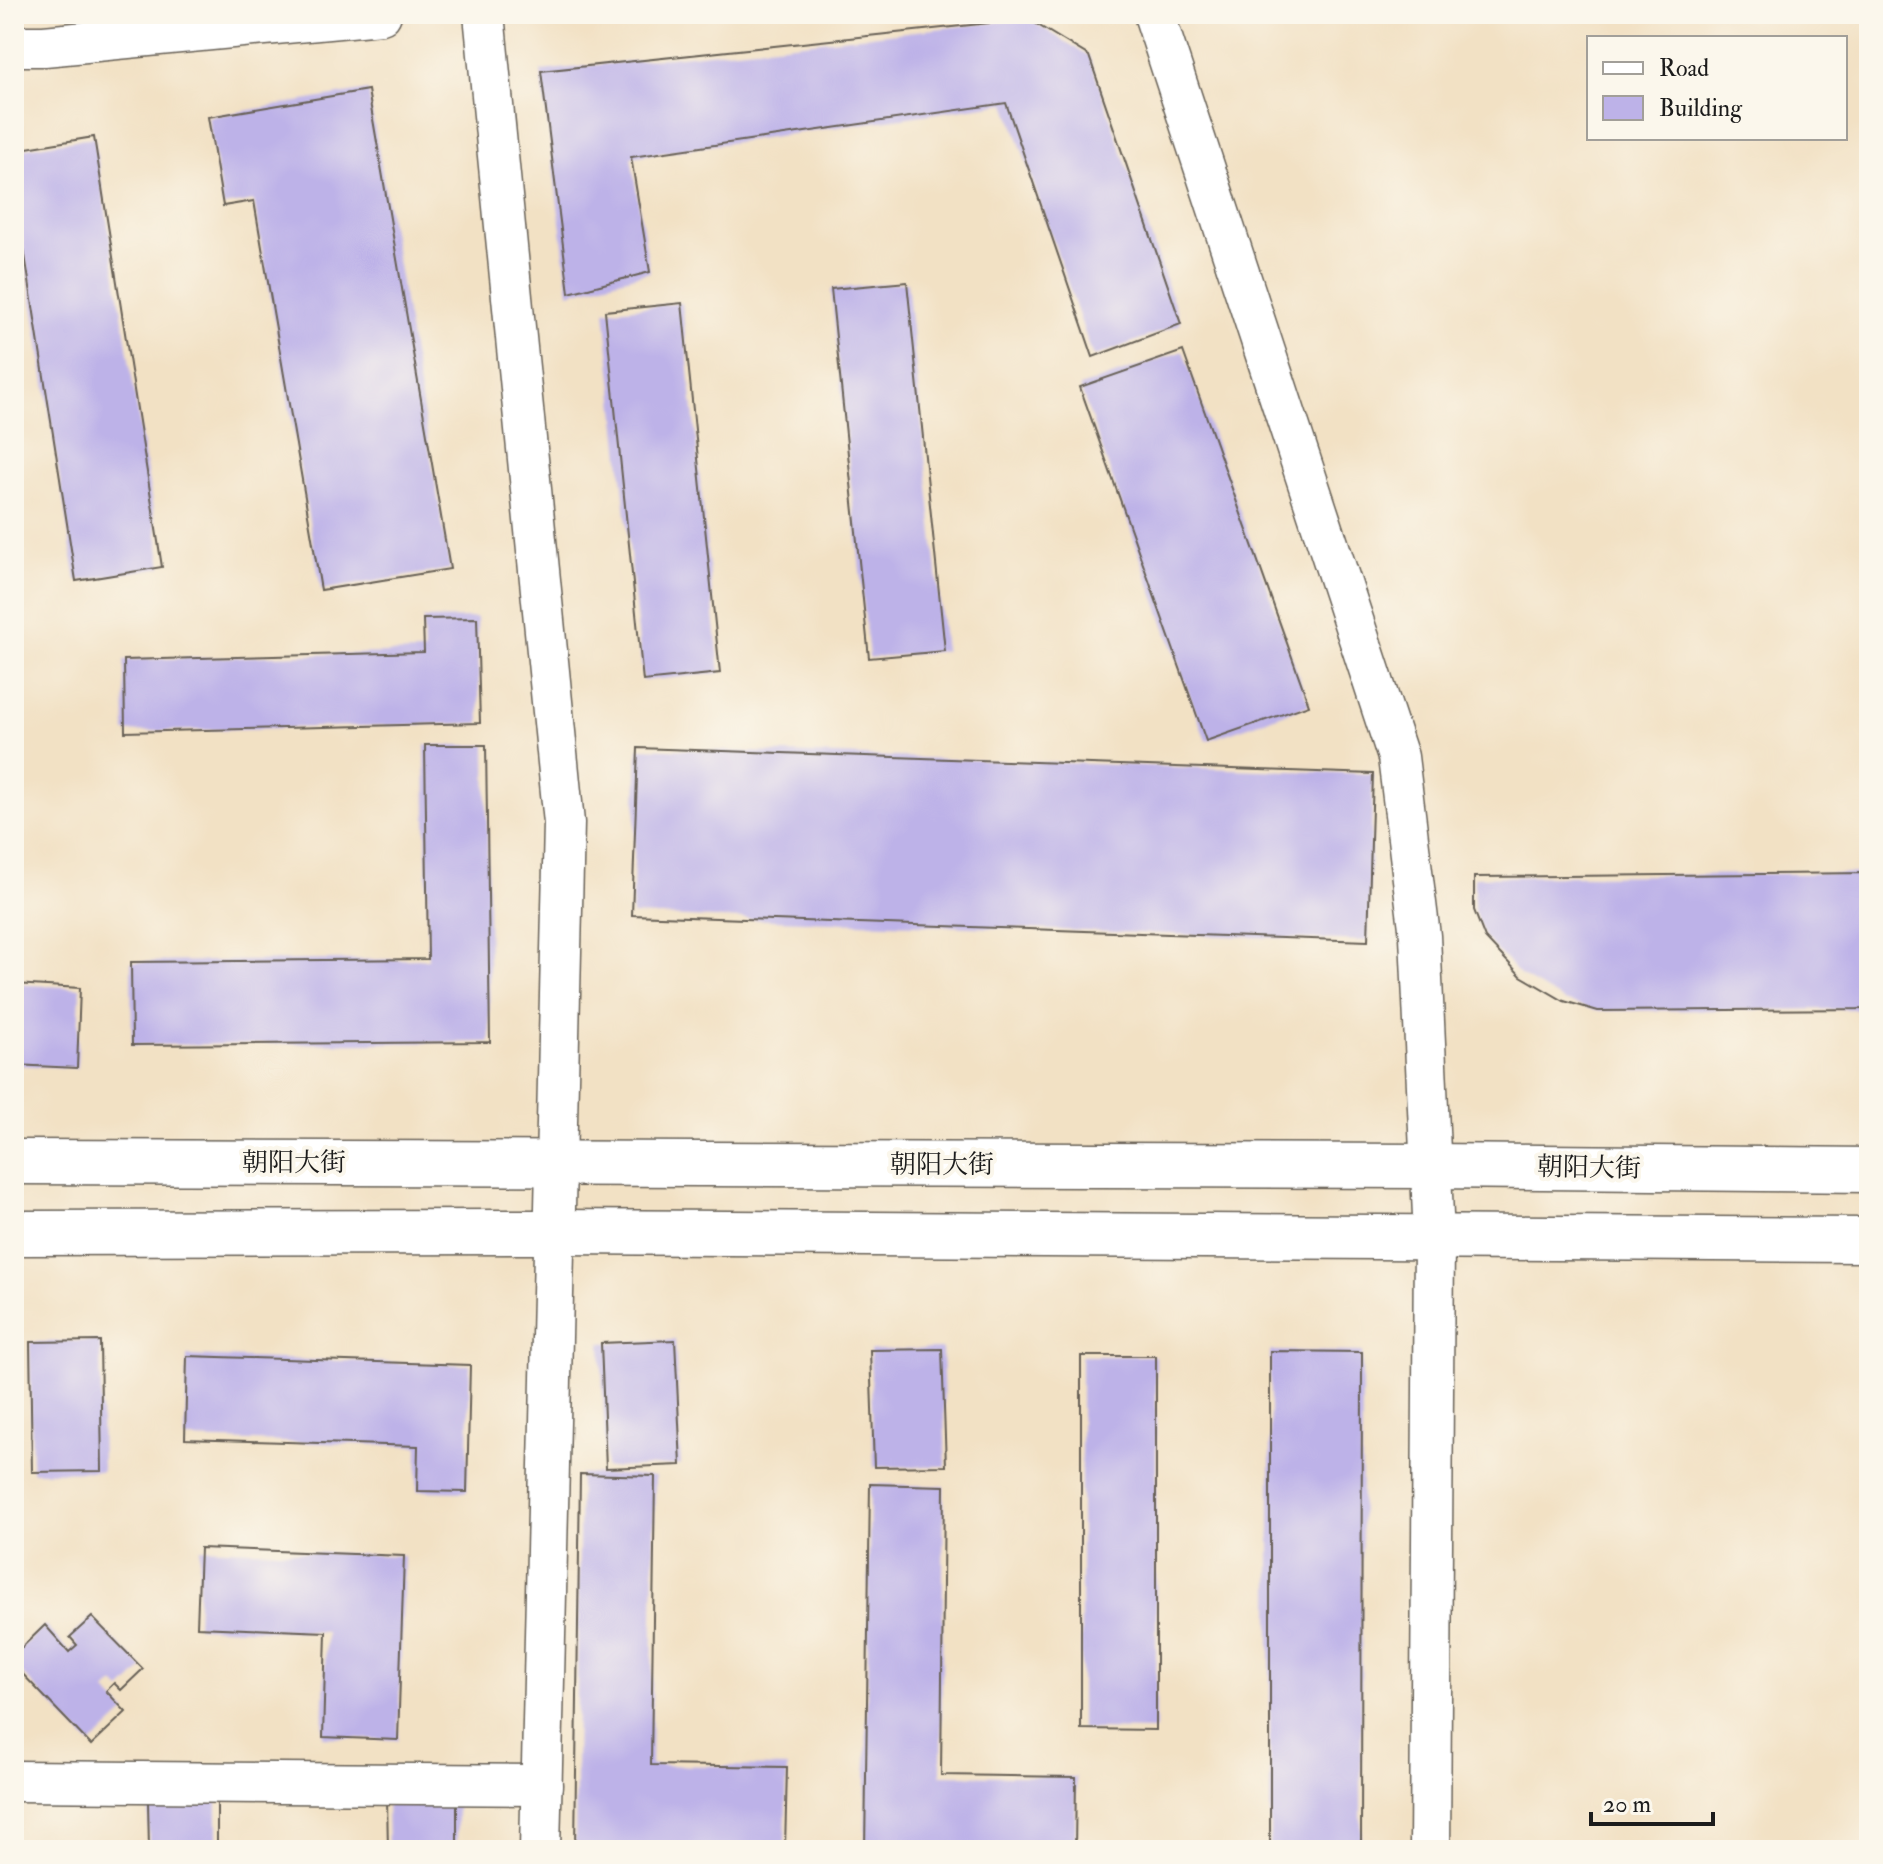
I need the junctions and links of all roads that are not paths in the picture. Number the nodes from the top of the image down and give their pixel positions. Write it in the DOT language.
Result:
graph roads {
  1 [pos="381,14"];
  2 [pos="484,14"];
  3 [pos="1154,14"];
  4 [pos="14,46"];
  5 [pos="14,1162"];
  6 [pos="555,1163"];
  7 [pos="1431,1166"];
  8 [pos="1869,1170"];
  9 [pos="554,1232"];
  10 [pos="14,1233"];
  11 [pos="1434,1237"];
  12 [pos="1869,1240"];
  13 [pos="14,1781"];
  14 [pos="542,1785"];
  15 [pos="540,1850"];
  16 [pos="1430,1850"];
  1 -- 4 [label="street"];
  2 -- 6 [label="street"];
  3 -- 7 [label="street"];
  5 -- 6 [label="main road, 朝阳大街"];
  6 -- 7 [label="main road, 朝阳大街"];
  6 -- 9 [label="street"];
  7 -- 8 [label="main road, 朝阳大街"];
  7 -- 11 [label="street"];
  9 -- 10 [label="main road"];
  9 -- 11 [label="main road"];
  9 -- 14 [label="street"];
  11 -- 12 [label="main road"];
  11 -- 16 [label="street"];
  13 -- 14 [label="street"];
  14 -- 15 [label="street"];
}
